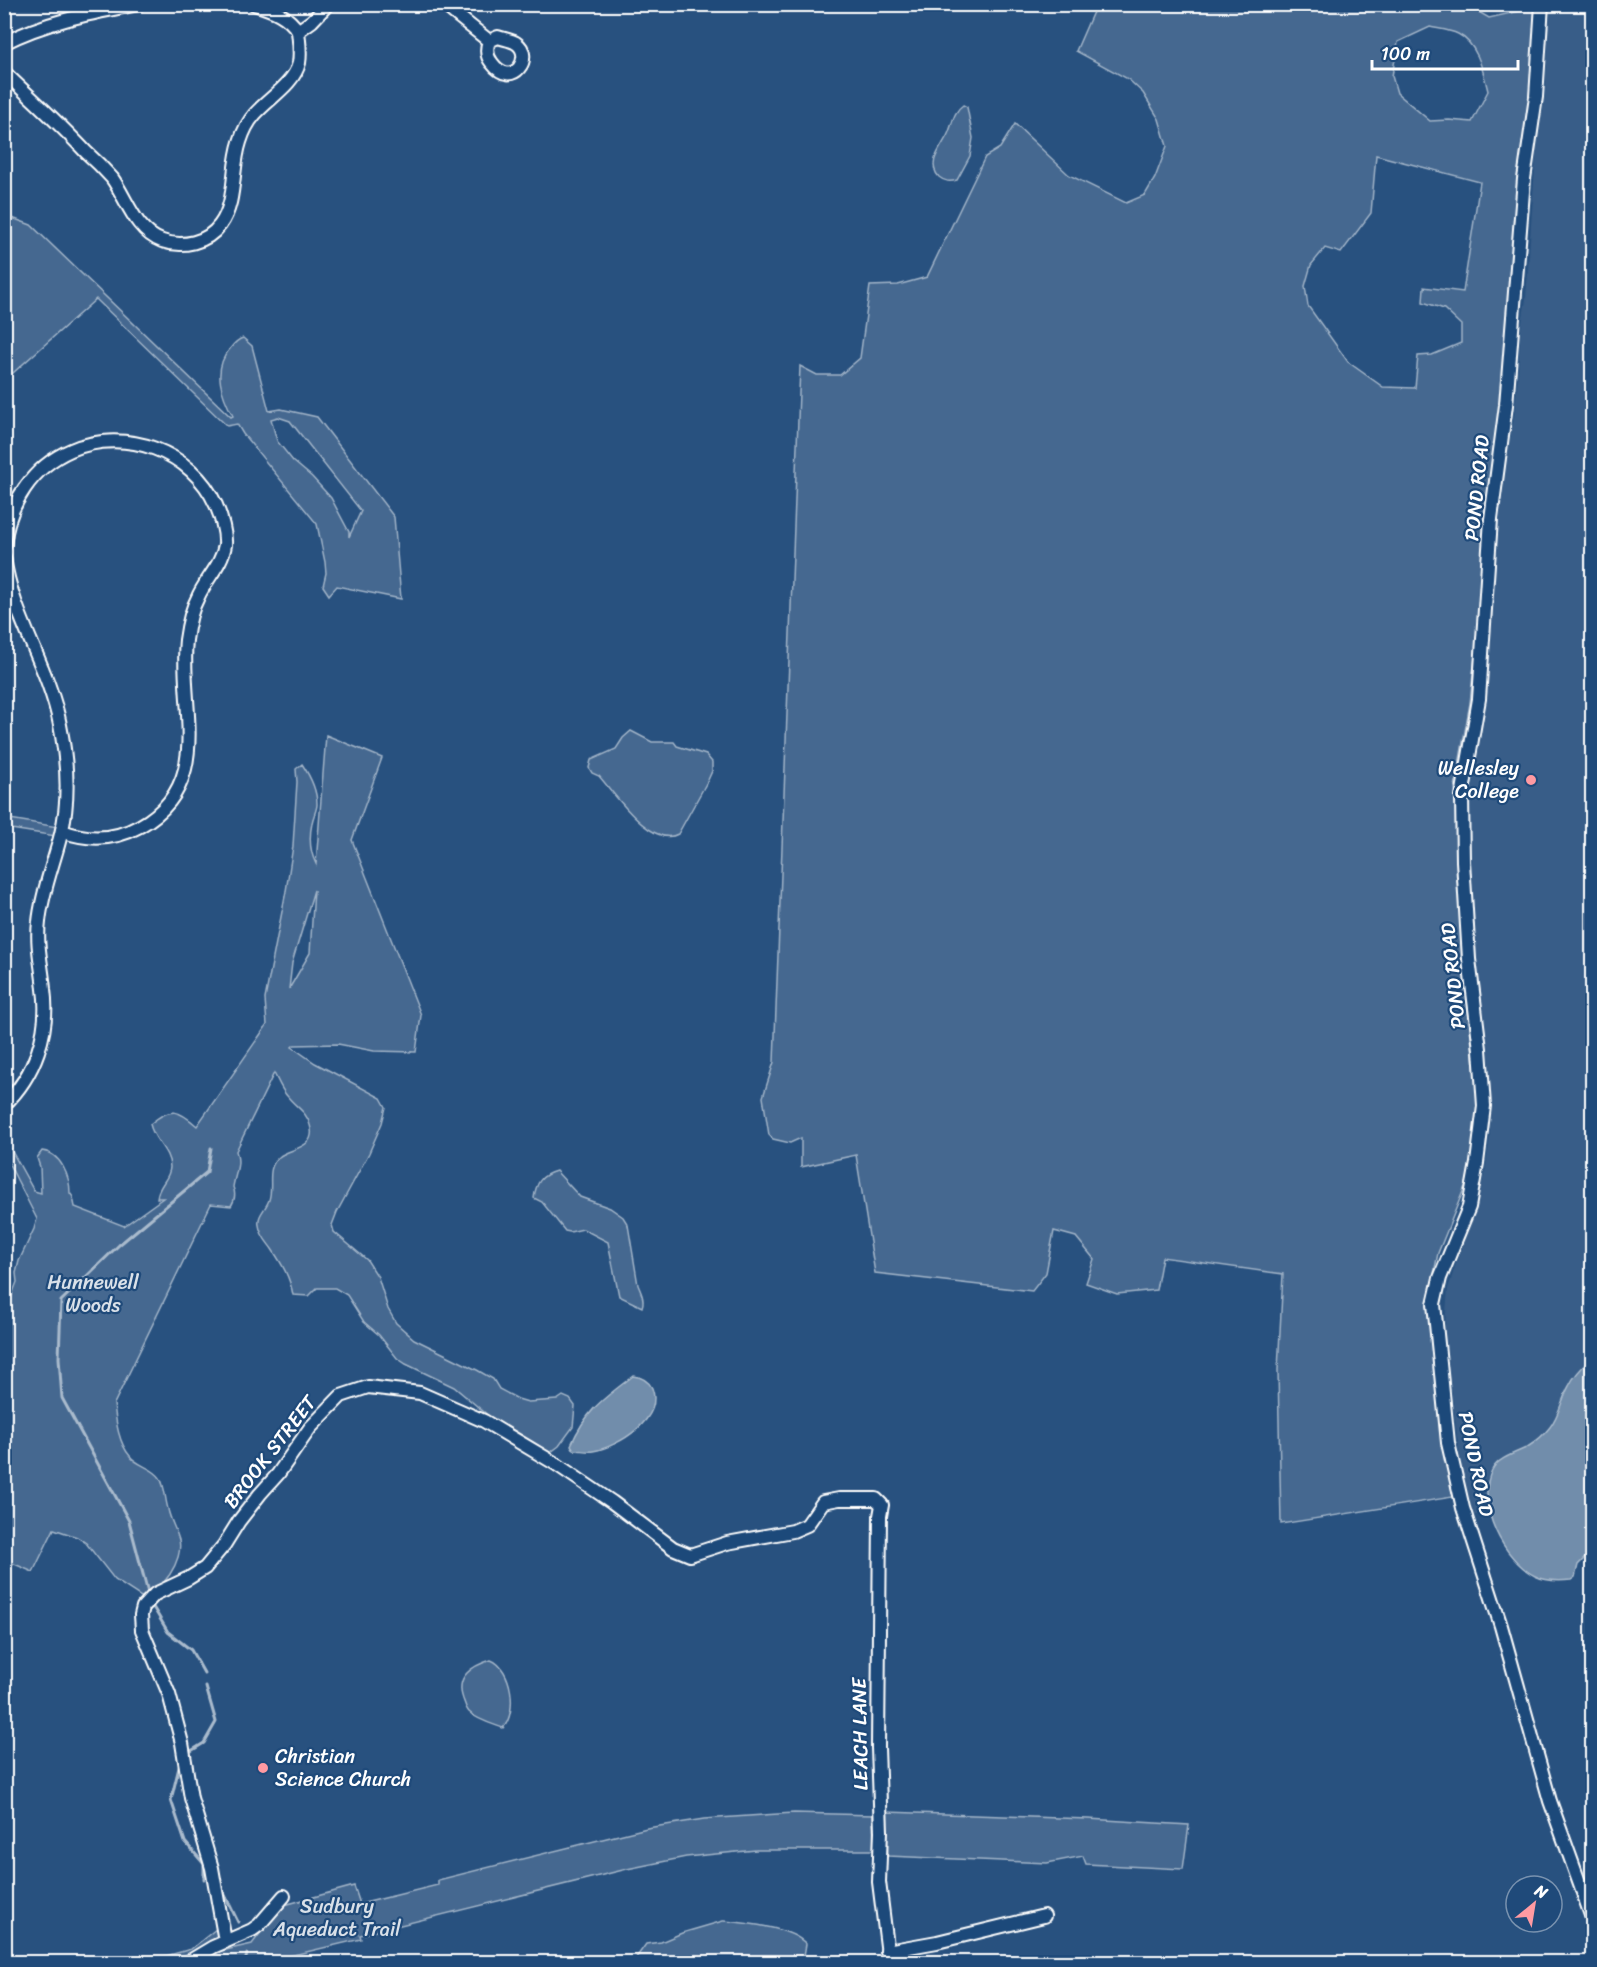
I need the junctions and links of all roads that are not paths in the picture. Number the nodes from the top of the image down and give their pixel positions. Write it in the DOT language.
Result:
graph roads {
  1 [pos="139,4"];
  2 [pos="254,4"];
  3 [pos="328,4"];
  4 [pos="443,4"];
  5 [pos="1542,4"];
  6 [pos="298,31"];
  7 [pos="489,41"];
  8 [pos="4,43"];
  9 [pos="4,72"];
  10 [pos="4,546"];
  11 [pos="4,557"];
  12 [pos="62,831"];
  13 [pos="4,1105"];
  14 [pos="882,1505"];
  15 [pos="284,1896"];
  16 [pos="1044,1916"];
  17 [pos="1593,1918"];
  18 [pos="225,1941"];
  19 [pos="888,1957"];
  20 [pos="188,1962"];
  1 -- 8 [label="street"];
  2 -- 6 [label="street"];
  3 -- 6 [label="street"];
  4 -- 7 [label="street"];
  5 -- 17 [label="street, POND ROAD"];
  6 -- 9 [label="street"];
  7 -- 7 [label="street"];
  10 -- 12 [label="street"];
  11 -- 12 [label="street"];
  12 -- 13 [label="street"];
  14 -- 18 [label="street, BROOK STREET"];
  14 -- 19 [label="street, LEACH LANE"];
  15 -- 18 [label="street"];
  16 -- 19 [label="street"];
  18 -- 20 [label="street"];
}
